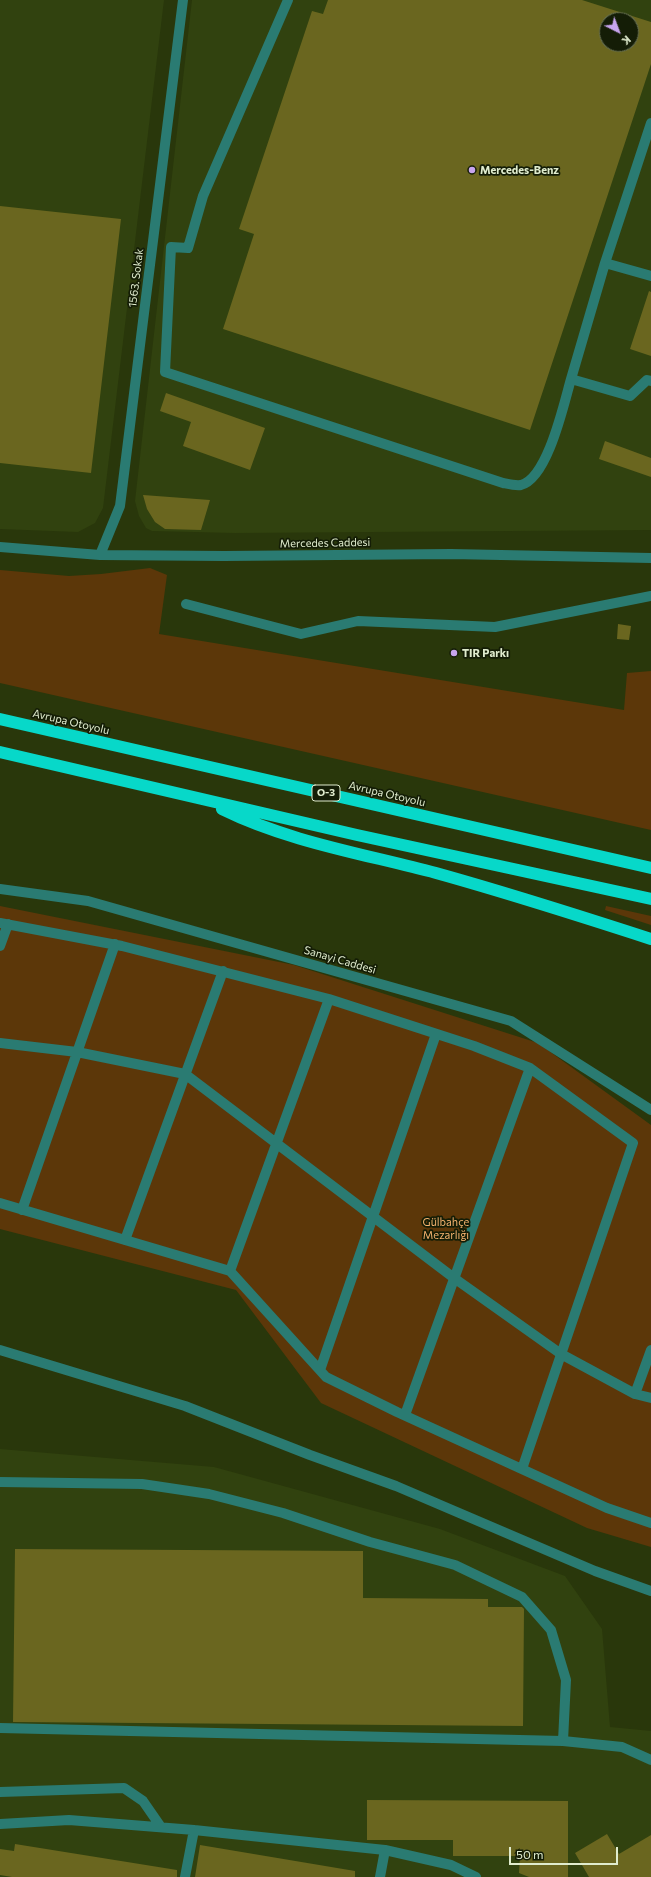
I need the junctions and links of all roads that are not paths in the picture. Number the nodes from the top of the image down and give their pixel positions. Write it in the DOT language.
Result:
graph roads {
  1 [pos="183,0"];
  2 [pos="288,0"];
  3 [pos="651,123"];
  4 [pos="605,263"];
  5 [pos="651,276"];
  6 [pos="571,379"];
  7 [pos="651,381"];
  8 [pos="0,547"];
  9 [pos="100,555"];
  10 [pos="651,558"];
  11 [pos="651,596"];
  12 [pos="186,604"];
  13 [pos="0,719"];
  14 [pos="0,752"];
  15 [pos="201,799"];
  16 [pos="651,868"];
  17 [pos="0,889"];
  18 [pos="651,899"];
  19 [pos="4,923"];
  20 [pos="651,939"];
  21 [pos="115,944"];
  22 [pos="0,946"];
  23 [pos="223,971"];
  24 [pos="329,999"];
  25 [pos="436,1034"];
  26 [pos="0,1043"];
  27 [pos="77,1052"];
  28 [pos="530,1068"];
  29 [pos="185,1074"];
  30 [pos="651,1110"];
  31 [pos="276,1144"];
  32 [pos="0,1203"];
  33 [pos="22,1210"];
  34 [pos="373,1215"];
  35 [pos="125,1240"];
  36 [pos="230,1271"];
  37 [pos="454,1278"];
  38 [pos="0,1350"];
  39 [pos="651,1350"];
  40 [pos="561,1354"];
  41 [pos="320,1370"];
  42 [pos="635,1394"];
  43 [pos="651,1398"];
  44 [pos="405,1415"];
  45 [pos="522,1469"];
  46 [pos="0,1482"];
  47 [pos="651,1523"];
  48 [pos="651,1591"];
  49 [pos="0,1728"];
  50 [pos="563,1741"];
  51 [pos="651,1760"];
  52 [pos="0,1792"];
  53 [pos="0,1824"];
  54 [pos="161,1827"];
  55 [pos="194,1830"];
  56 [pos="385,1850"];
  57 [pos="185,1877"];
  58 [pos="380,1877"];
  59 [pos="476,1877"];
  1 -- 9 [label="street, 1563. Sokak"];
  2 -- 6 [label="street"];
  3 -- 4 [label="street"];
  4 -- 5 [label="street"];
  4 -- 6 [label="street"];
  6 -- 7 [label="street"];
  8 -- 9 [label="street, Mercedes Caddesi"];
  9 -- 10 [label="street, Mercedes Caddesi"];
  11 -- 12 [label="street"];
  13 -- 16 [label="highway, Avrupa Otoyolu / O-3"];
  14 -- 15 [label="highway"];
  15 -- 18 [label="highway"];
  15 -- 20 [label="highway"];
  17 -- 30 [label="street, Sanayi Caddesi"];
  19 -- 21 [label="street"];
  19 -- 22 [label="street"];
  21 -- 23 [label="street"];
  21 -- 27 [label="street"];
  23 -- 24 [label="street"];
  23 -- 29 [label="street"];
  24 -- 25 [label="street"];
  24 -- 31 [label="street"];
  25 -- 28 [label="street"];
  25 -- 34 [label="street"];
  26 -- 27 [label="street"];
  27 -- 29 [label="street"];
  27 -- 33 [label="street"];
  28 -- 37 [label="street"];
  28 -- 40 [label="street"];
  29 -- 31 [label="street"];
  29 -- 35 [label="street"];
  31 -- 34 [label="street"];
  31 -- 36 [label="street"];
  32 -- 33 [label="street"];
  33 -- 35 [label="street"];
  34 -- 37 [label="street"];
  34 -- 41 [label="street"];
  35 -- 36 [label="street"];
  36 -- 41 [label="street"];
  37 -- 40 [label="street"];
  37 -- 44 [label="street"];
  38 -- 48 [label="street"];
  39 -- 42 [label="street"];
  40 -- 42 [label="street"];
  40 -- 45 [label="street"];
  41 -- 44 [label="street"];
  42 -- 43 [label="street"];
  44 -- 45 [label="street"];
  45 -- 47 [label="street"];
  46 -- 50 [label="street"];
  49 -- 50 [label="street"];
  50 -- 51 [label="street"];
  52 -- 54 [label="street"];
  53 -- 54 [label="street"];
  54 -- 55 [label="street"];
  55 -- 56 [label="street"];
  55 -- 57 [label="street"];
  56 -- 58 [label="street"];
  56 -- 59 [label="street"];
}
